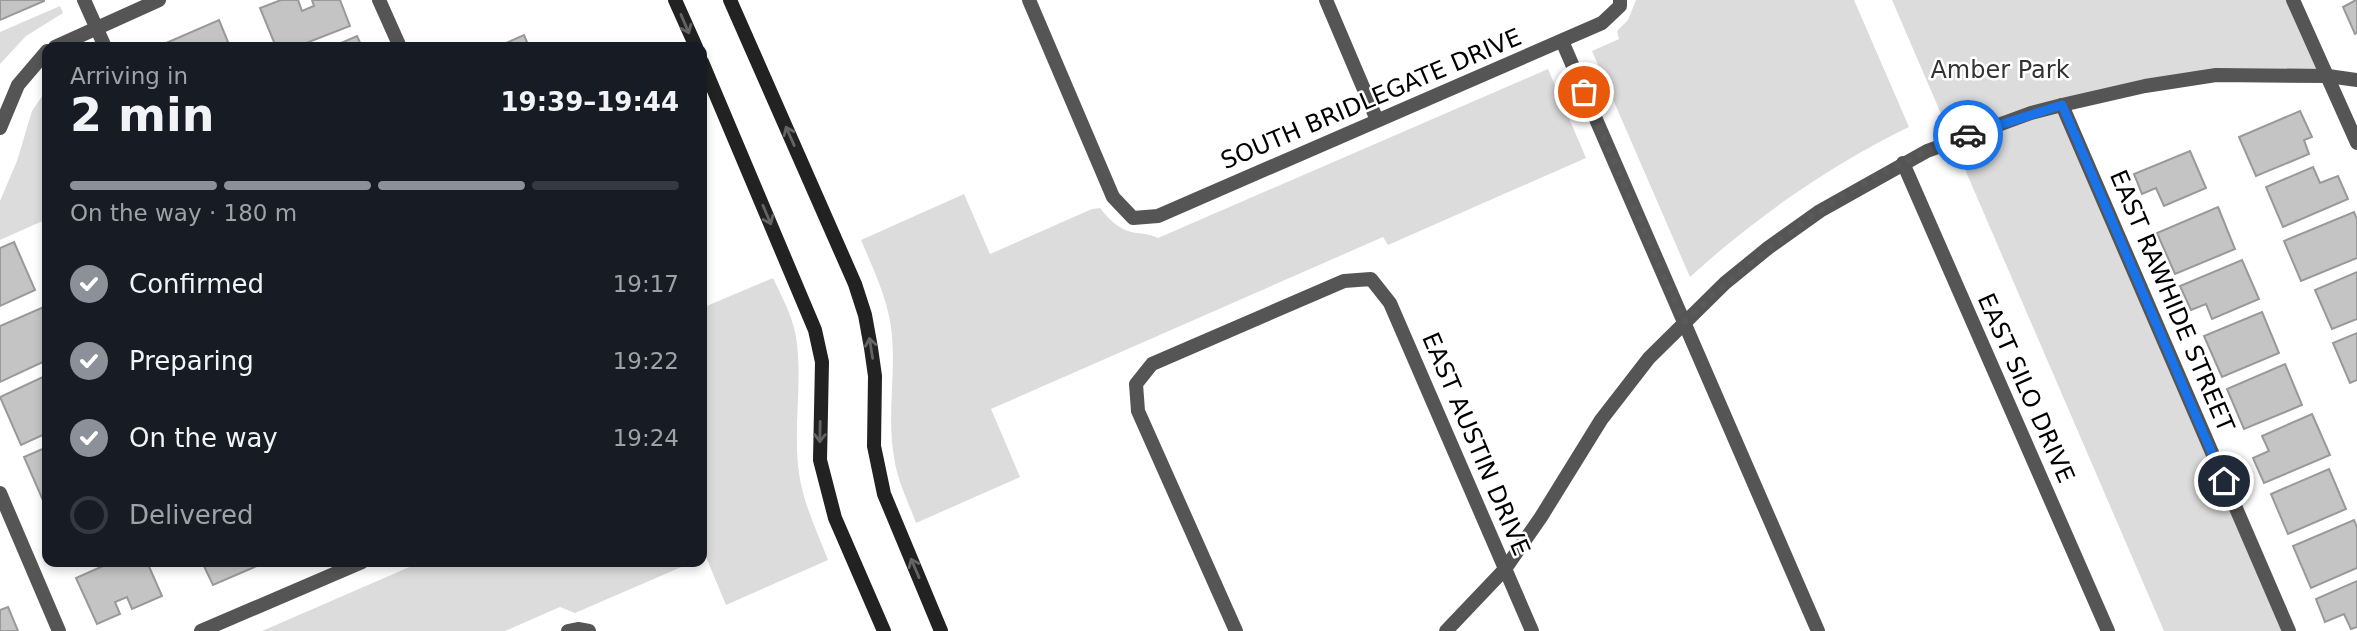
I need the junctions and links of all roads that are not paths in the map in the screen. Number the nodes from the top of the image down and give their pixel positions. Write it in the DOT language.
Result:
graph roads {
  1 [pos="84,0"];
  2 [pos="159,0"];
  3 [pos="379,0"];
  4 [pos="675,0"];
  5 [pos="730,0"];
  6 [pos="1029,0"];
  7 [pos="1325,0"];
  8 [pos="2293,0"];
  9 [pos="1620,3"];
  10 [pos="96,27"];
  11 [pos="1562,41"];
  12 [pos="65,42"];
  13 [pos="103,42"];
  14 [pos="398,42"];
  15 [pos="693,42"];
  16 [pos="42,57"];
  17 [pos="707,74"];
  18 [pos="2328,76"];
  19 [pos="2357,80"];
  20 [pos="2062,105"];
  21 [pos="1377,120"];
  22 [pos="0,128"];
  23 [pos="2357,143"];
  24 [pos="1903,163"];
  25 [pos="1684,322"];
  26 [pos="0,493"];
  27 [pos="331,568"];
  28 [pos="1505,569"];
  29 [pos="588,630"];
  30 [pos="59,631"];
  31 [pos="201,631"];
  32 [pos="568,631"];
  33 [pos="884,631"];
  34 [pos="941,631"];
  35 [pos="1236,631"];
  36 [pos="1446,631"];
  37 [pos="1532,631"];
  38 [pos="1818,631"];
  39 [pos="2108,631"];
  40 [pos="2289,631"];
  1 -- 10 [label="street"];
  2 -- 10 [label="street"];
  3 -- 14 [label="street"];
  4 -- 15 [label="street, one-way"];
  34 -- 5 [label="street, one-way"];
  6 -- 21 [label="street, SOUTH BRIDLEGATE DRIVE"];
  7 -- 21 [label="street"];
  8 -- 18 [label="street"];
  9 -- 11 [label="street, SOUTH BRIDLEGATE DRIVE"];
  10 -- 12 [label="street"];
  10 -- 13 [label="street"];
  11 -- 21 [label="street, SOUTH BRIDLEGATE DRIVE"];
  11 -- 25 [label="street"];
  16 -- 22 [label="street"];
  17 -- 33 [label="street, one-way"];
  18 -- 19 [label="street"];
  18 -- 20 [label="street"];
  18 -- 23 [label="street"];
  20 -- 24 [label="street"];
  20 -- 40 [label="street, EAST RAWHIDE STREET"];
  24 -- 25 [label="street"];
  24 -- 39 [label="street, EAST SILO DRIVE"];
  25 -- 28 [label="street"];
  25 -- 38 [label="street"];
  26 -- 30 [label="street"];
  27 -- 31 [label="street"];
  28 -- 35 [label="street, EAST AUSTIN DRIVE"];
  28 -- 36 [label="street"];
  28 -- 37 [label="street, EAST AUSTIN DRIVE"];
  29 -- 32 [label="street"];
}
